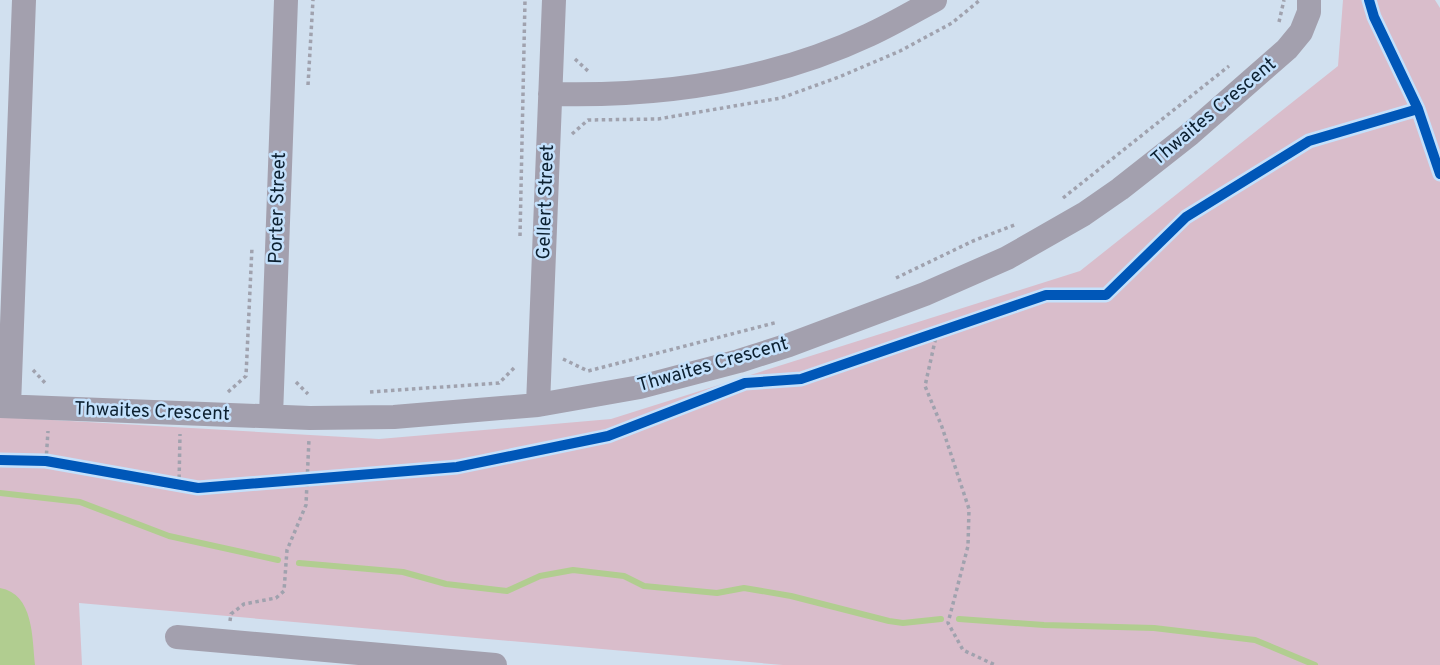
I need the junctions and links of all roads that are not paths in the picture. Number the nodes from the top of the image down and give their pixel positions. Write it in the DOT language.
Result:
graph roads {
  1 [pos="24,0"];
  2 [pos="286,0"];
  3 [pos="554,0"];
  4 [pos="935,0"];
  5 [pos="1309,0"];
  6 [pos="550,94"];
  7 [pos="538,405"];
  8 [pos="4,406"];
  9 [pos="271,416"];
  10 [pos="177,637"];
  11 [pos="495,665"];
  1 -- 8 [label="street"];
  2 -- 9 [label="street, Porter Street"];
  3 -- 6 [label="street, Gellert Street"];
  4 -- 6 [label="street"];
  5 -- 7 [label="street, Thwaites Crescent"];
  6 -- 7 [label="street, Gellert Street"];
  7 -- 9 [label="street, Thwaites Crescent"];
  8 -- 9 [label="street, Thwaites Crescent"];
  10 -- 11 [label="street"];
}
